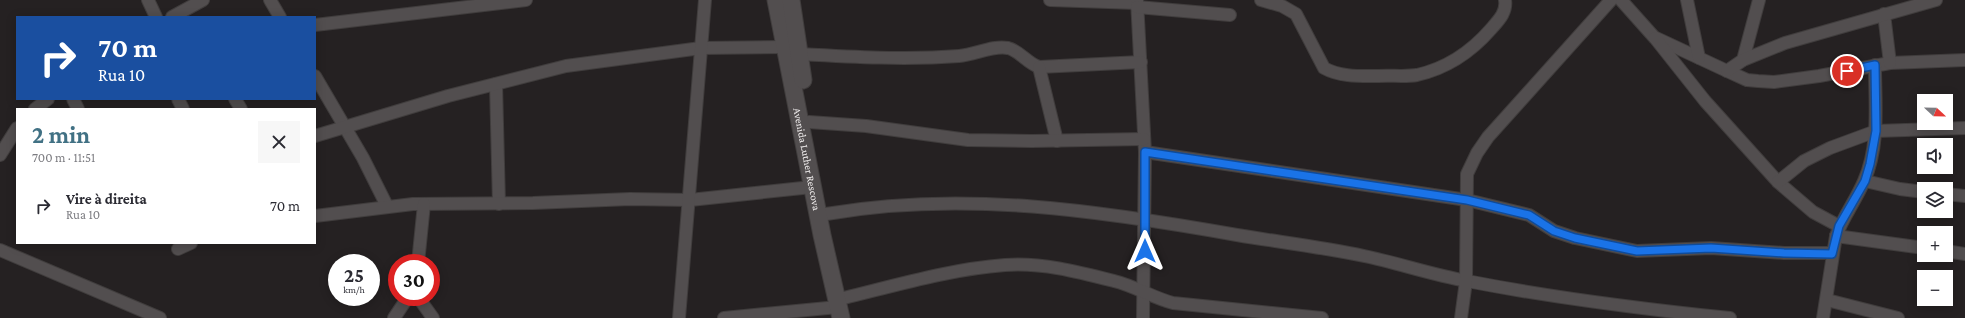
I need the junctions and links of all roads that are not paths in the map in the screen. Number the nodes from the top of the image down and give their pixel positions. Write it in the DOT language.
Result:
graph roads {
  1 [pos="148,0"];
  2 [pos="203,0"];
  3 [pos="270,0"];
  4 [pos="526,0"];
  5 [pos="705,0"];
  6 [pos="776,0"];
  7 [pos="791,0"];
  8 [pos="1050,0"];
  9 [pos="1261,0"];
  10 [pos="1505,0"];
  11 [pos="1611,0"];
  12 [pos="1621,0"];
  13 [pos="1687,0"];
  14 [pos="1759,0"];
  15 [pos="1936,0"];
  16 [pos="1137,3"];
  17 [pos="1884,14"];
  18 [pos="1230,15"];
  19 [pos="156,16"];
  20 [pos="174,16"];
  21 [pos="279,16"];
  22 [pos="316,25"];
  23 [pos="1654,37"];
  24 [pos="701,48"];
  25 [pos="793,50"];
  26 [pos="1699,58"];
  27 [pos="1743,60"];
  28 [pos="1965,60"];
  29 [pos="1141,62"];
  30 [pos="1890,62"];
  31 [pos="1875,65"];
  32 [pos="1039,67"];
  33 [pos="1727,71"];
  34 [pos="316,78"];
  35 [pos="496,84"];
  36 [pos="47,100"];
  37 [pos="36,108"];
  38 [pos="809,122"];
  39 [pos="345,126"];
  40 [pos="1965,128"];
  41 [pos="16,130"];
  42 [pos="1876,131"];
  43 [pos="316,136"];
  44 [pos="1144,139"];
  45 [pos="1057,141"];
  46 [pos="1145,152"];
  47 [pos="0,155"];
  48 [pos="1865,181"];
  49 [pos="1778,182"];
  50 [pos="812,187"];
  51 [pos="1917,191"];
  52 [pos="1953,195"];
  53 [pos="1965,196"];
  54 [pos="690,200"];
  55 [pos="1467,200"];
  56 [pos="424,204"];
  57 [pos="499,204"];
  58 [pos="387,206"];
  59 [pos="826,214"];
  60 [pos="316,216"];
  61 [pos="1145,219"];
  62 [pos="1838,231"];
  63 [pos="189,244"];
  64 [pos="1917,247"];
  65 [pos="178,249"];
  66 [pos="0,250"];
  67 [pos="1953,252"];
  68 [pos="419,254"];
  69 [pos="1832,254"];
  70 [pos="1965,254"];
  71 [pos="1466,281"];
  72 [pos="1143,291"];
  73 [pos="1827,300"];
  74 [pos="402,306"];
  75 [pos="424,306"];
  76 [pos="843,310"];
  77 [pos="160,318"];
  78 [pos="394,318"];
  79 [pos="433,318"];
  80 [pos="679,318"];
  81 [pos="724,318"];
  82 [pos="1143,318"];
  83 [pos="1322,318"];
  84 [pos="1461,318"];
  85 [pos="1730,318"];
  86 [pos="1823,318"];
  87 [pos="1898,318"];
  1 -- 19 [label="street"];
  2 -- 20 [label="street"];
  3 -- 21 [label="street"];
  4 -- 22 [label="street"];
  5 -- 24 [label="street"];
  6 -- 25 [label="main road, Avenida Luther Rescova"];
  7 -- 25 [label="main road, Avenida Luther Rescova"];
  8 -- 16 [label="street"];
  9 -- 10 [label="street"];
  11 -- 55 [label="street"];
  12 -- 23 [label="street"];
  13 -- 26 [label="street"];
  14 -- 27 [label="street"];
  15 -- 17 [label="street"];
  16 -- 18 [label="street"];
  16 -- 29 [label="street"];
  17 -- 27 [label="street"];
  17 -- 30 [label="street"];
  23 -- 26 [label="street"];
  23 -- 49 [label="street"];
  24 -- 25 [label="street"];
  24 -- 35 [label="street"];
  24 -- 54 [label="street"];
  25 -- 32 [label="street"];
  25 -- 38 [label="main road, Avenida Luther Rescova"];
  25 -- 50 [label="main road, Avenida Luther Rescova"];
  26 -- 33 [label="street"];
  27 -- 33 [label="street"];
  28 -- 30 [label="street"];
  29 -- 32 [label="street"];
  29 -- 44 [label="street"];
  30 -- 31 [label="street"];
  31 -- 33 [label="street"];
  31 -- 42 [label="street"];
  32 -- 45 [label="street"];
  34 -- 39 [label="street"];
  35 -- 39 [label="street"];
  35 -- 57 [label="street"];
  36 -- 37 [label="street"];
  38 -- 45 [label="street"];
  38 -- 59 [label="main road, Avenida Luther Rescova"];
  39 -- 43 [label="street"];
  39 -- 58 [label="street"];
  40 -- 42 [label="street"];
  41 -- 47 [label="street"];
  42 -- 48 [label="street"];
  42 -- 49 [label="street"];
  44 -- 45 [label="street"];
  44 -- 46 [label="street"];
  46 -- 55 [label="street"];
  46 -- 61 [label="street"];
  48 -- 51 [label="street"];
  48 -- 62 [label="street"];
  49 -- 62 [label="street"];
  50 -- 54 [label="street"];
  50 -- 76 [label="main road, Avenida Luther Rescova"];
  52 -- 53 [label="street"];
  54 -- 57 [label="street"];
  54 -- 80 [label="street"];
  55 -- 69 [label="street"];
  55 -- 71 [label="street"];
  56 -- 57 [label="street"];
  56 -- 58 [label="street"];
  56 -- 68 [label="street"];
  58 -- 60 [label="street"];
  59 -- 61 [label="street"];
  59 -- 76 [label="main road, Avenida Luther Rescova"];
  61 -- 71 [label="street"];
  61 -- 72 [label="street"];
  62 -- 64 [label="street"];
  62 -- 69 [label="street"];
  63 -- 65 [label="street"];
  66 -- 77 [label="street"];
  67 -- 70 [label="street"];
  69 -- 73 [label="street"];
  71 -- 84 [label="street"];
  71 -- 85 [label="street"];
  72 -- 76 [label="street"];
  72 -- 82 [label="street"];
  72 -- 83 [label="street"];
  73 -- 86 [label="street"];
  73 -- 87 [label="street"];
  74 -- 78 [label="street"];
  75 -- 79 [label="street"];
  76 -- 81 [label="street"];
}
